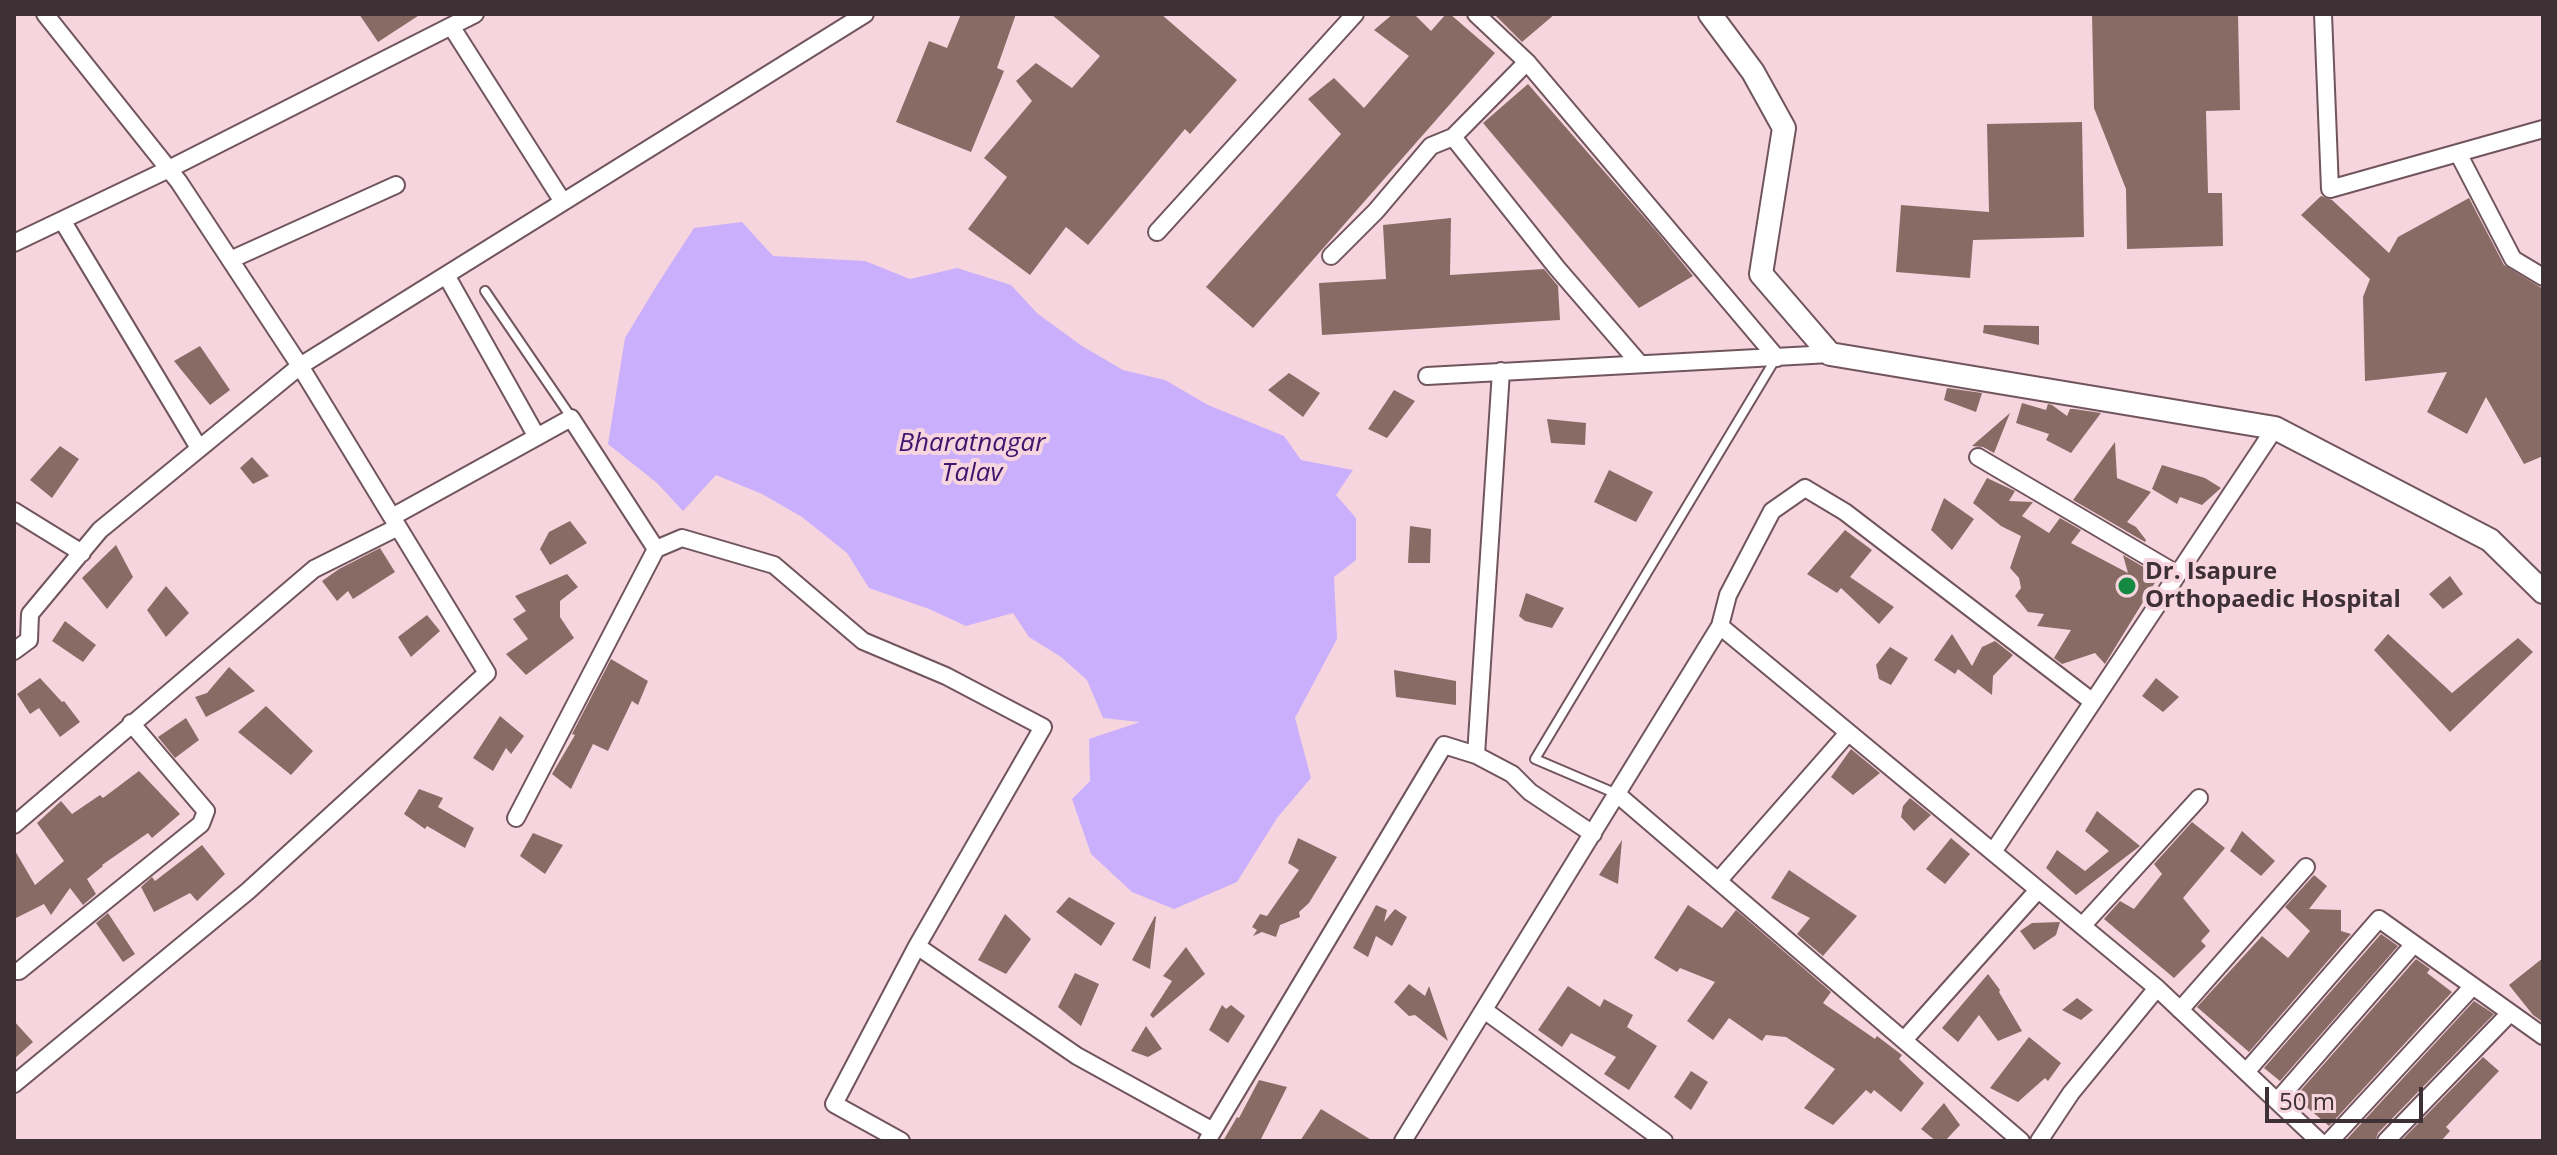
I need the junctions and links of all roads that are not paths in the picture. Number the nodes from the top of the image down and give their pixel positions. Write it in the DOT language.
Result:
graph roads {
  1 [pos="45,14"];
  2 [pos="475,14"];
  3 [pos="865,14"];
  4 [pos="1355,14"];
  5 [pos="1476,14"];
  6 [pos="1710,14"];
  7 [pos="2323,14"];
  8 [pos="451,26"];
  9 [pos="1527,62"];
  10 [pos="2543,129"];
  11 [pos="1453,137"];
  12 [pos="2458,153"];
  13 [pos="169,169"];
  14 [pos="396,185"];
  15 [pos="563,202"];
  16 [pos="62,220"];
  17 [pos="1157,232"];
  18 [pos="14,243"];
  19 [pos="1331,256"];
  20 [pos="230,260"];
  21 [pos="446,275"];
  22 [pos="2543,277"];
  23 [pos="485,291"];
  24 [pos="1830,354"];
  25 [pos="1777,358"];
  26 [pos="1640,364"];
  27 [pos="300,366"];
  28 [pos="1501,371"];
  29 [pos="1427,376"];
  30 [pos="571,418"];
  31 [pos="2275,428"];
  32 [pos="537,437"];
  33 [pos="199,448"];
  34 [pos="1978,457"];
  35 [pos="14,511"];
  36 [pos="395,522"];
  37 [pos="656,549"];
  38 [pos="82,553"];
  39 [pos="2177,574"];
  40 [pos="2543,592"];
  41 [pos="1720,626"];
  42 [pos="14,651"];
  43 [pos="2093,702"];
  44 [pos="131,723"];
  45 [pos="1848,733"];
  46 [pos="1476,755"];
  47 [pos="1617,794"];
  48 [pos="2199,798"];
  49 [pos="516,818"];
  50 [pos="14,825"];
  51 [pos="1593,834"];
  52 [pos="1993,852"];
  53 [pos="2306,867"];
  54 [pos="1719,880"];
  55 [pos="2038,890"];
  56 [pos="2082,926"];
  57 [pos="2414,944"];
  58 [pos="917,946"];
  59 [pos="14,971"];
  60 [pos="2473,986"];
  61 [pos="2157,988"];
  62 [pos="1484,1010"];
  63 [pos="2180,1010"];
  64 [pos="2510,1013"];
  65 [pos="2543,1036"];
  66 [pos="1904,1040"];
  67 [pos="2246,1072"];
  68 [pos="14,1084"];
  69 [pos="2277,1101"];
  70 [pos="1210,1136"];
  71 [pos="901,1141"];
  72 [pos="1403,1141"];
  73 [pos="1664,1141"];
  74 [pos="2021,1141"];
  75 [pos="2039,1141"];
  76 [pos="2319,1141"];
  77 [pos="2330,1141"];
  78 [pos="2386,1141"];
  1 -- 13 [label="street"];
  2 -- 8 [label="street"];
  3 -- 15 [label="street"];
  4 -- 17 [label="street"];
  5 -- 9 [label="street"];
  6 -- 24 [label="street"];
  7 -- 12 [label="street"];
  8 -- 13 [label="street"];
  8 -- 15 [label="street"];
  9 -- 11 [label="street"];
  9 -- 25 [label="street"];
  10 -- 12 [label="street"];
  11 -- 19 [label="street"];
  11 -- 26 [label="street"];
  12 -- 22 [label="street"];
  13 -- 16 [label="street"];
  13 -- 20 [label="street"];
  14 -- 20 [label="street"];
  15 -- 21 [label="street"];
  16 -- 18 [label="street"];
  16 -- 33 [label="street"];
  20 -- 27 [label="street"];
  21 -- 27 [label="street"];
  21 -- 32 [label="street"];
  23 -- 30 [label="lane"];
  24 -- 25 [label="street"];
  24 -- 31 [label="street"];
  25 -- 26 [label="street"];
  25 -- 47 [label="lane"];
  26 -- 28 [label="street"];
  27 -- 33 [label="street"];
  27 -- 36 [label="street"];
  28 -- 29 [label="street"];
  28 -- 46 [label="street"];
  30 -- 32 [label="street"];
  30 -- 37 [label="street"];
  31 -- 39 [label="street"];
  31 -- 40 [label="street"];
  32 -- 36 [label="street"];
  33 -- 38 [label="street"];
  34 -- 39 [label="street"];
  35 -- 38 [label="street"];
  36 -- 44 [label="street"];
  36 -- 68 [label="street"];
  37 -- 49 [label="street"];
  37 -- 58 [label="street"];
  38 -- 42 [label="street"];
  39 -- 43 [label="street"];
  41 -- 43 [label="street"];
  41 -- 45 [label="street"];
  41 -- 47 [label="street"];
  43 -- 52 [label="street"];
  44 -- 50 [label="street"];
  44 -- 59 [label="street"];
  45 -- 52 [label="street"];
  45 -- 54 [label="street"];
  46 -- 51 [label="street"];
  46 -- 70 [label="street"];
  47 -- 51 [label="street"];
  47 -- 54 [label="street"];
  48 -- 56 [label="street"];
  51 -- 62 [label="street"];
  52 -- 55 [label="street"];
  53 -- 63 [label="street"];
  54 -- 66 [label="street"];
  55 -- 56 [label="street"];
  55 -- 66 [label="street"];
  56 -- 61 [label="street"];
  57 -- 60 [label="street"];
  57 -- 67 [label="street"];
  57 -- 69 [label="street"];
  58 -- 70 [label="street"];
  58 -- 71 [label="street"];
  60 -- 64 [label="street"];
  60 -- 77 [label="street"];
  61 -- 63 [label="street"];
  61 -- 75 [label="street"];
  62 -- 72 [label="street"];
  62 -- 73 [label="street"];
  63 -- 67 [label="street"];
  64 -- 65 [label="street"];
  64 -- 78 [label="street"];
  66 -- 74 [label="street"];
  67 -- 69 [label="street"];
  69 -- 76 [label="street"];
}
